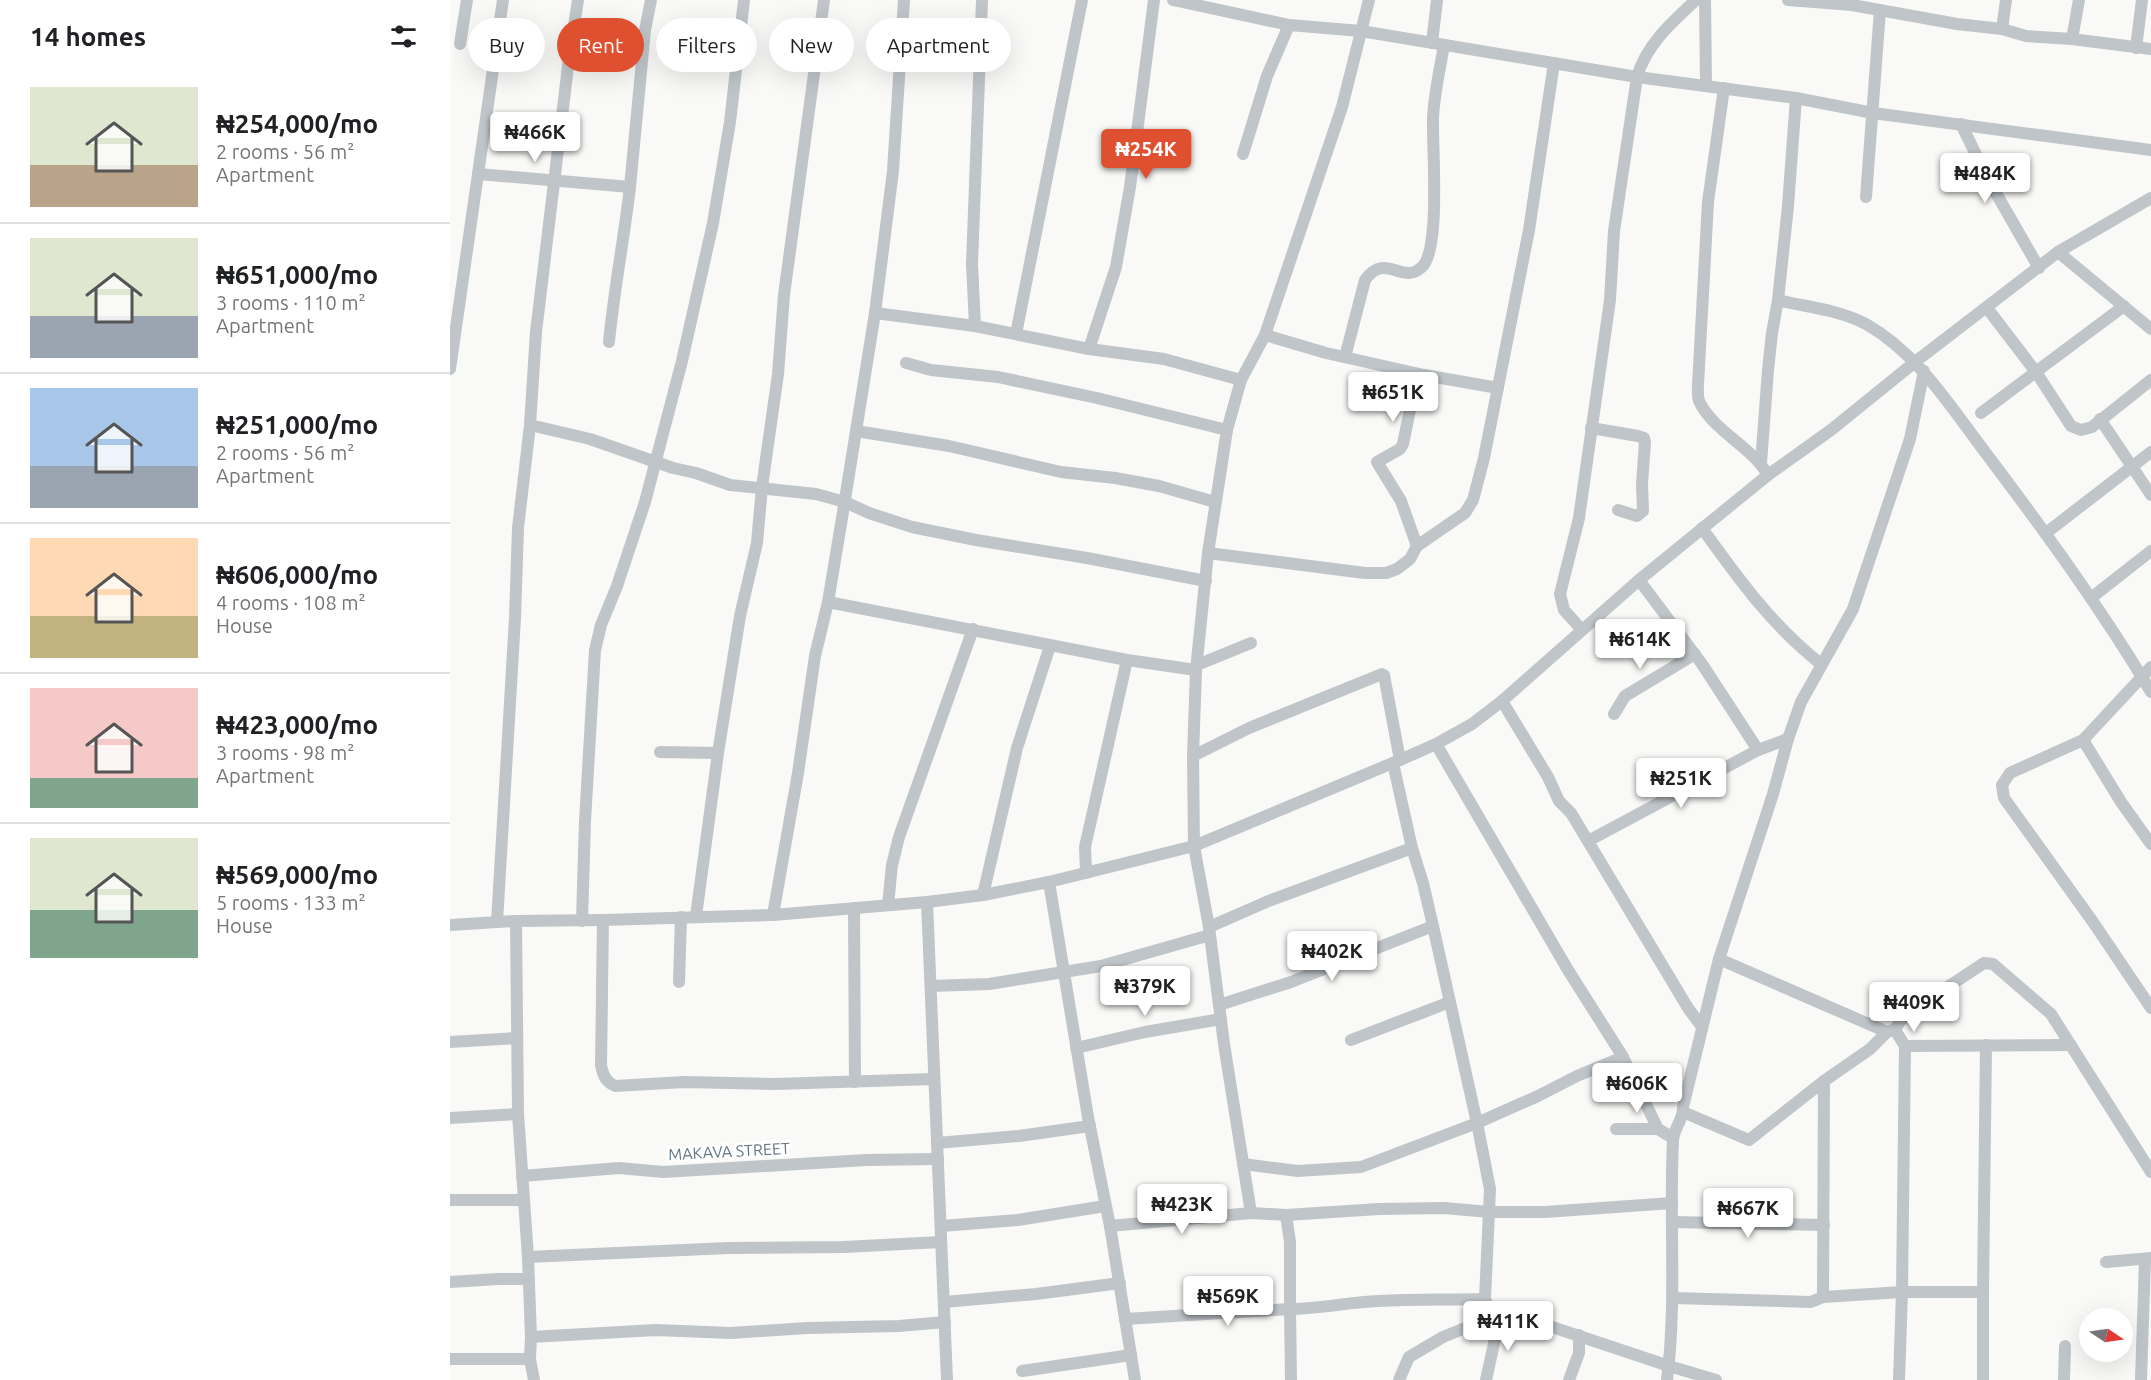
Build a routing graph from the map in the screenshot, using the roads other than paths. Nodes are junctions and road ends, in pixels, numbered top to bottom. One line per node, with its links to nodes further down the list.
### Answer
1 (467, 0): 26 (street)
2 (503, 0): 39 (street)
3 (578, 0): 40 (street)
4 (651, 0): 41 (street)
5 (744, 0): 72 (street)
6 (824, 0): 76 (street)
7 (904, 0): 49 (street)
8 (982, 0): 50 (street)
9 (1082, 0): 52 (street)
10 (1154, 0): 55 (street)
11 (1173, 0): 22 (street)
12 (1369, 0): 24 (street)
13 (1437, 0): 27 (street)
14 (1696, 0): 31 (street)
15 (1705, 0): 32 (street)
16 (1788, 0): 20 (street)
17 (2006, 0): 23 (street)
18 (2079, 0): 25 (street)
19 (2142, 0): 28 (street)
20 (1853, 2): 21 (street)
21 (1880, 10): 23 (street); 35 (street)
22 (1290, 25): 24 (street); 38 (street)
23 (2002, 29): 25 (street)
24 (1361, 31): 27 (street); 53 (street)
25 (2072, 39): 28 (street)
26 (460, 44)
27 (1438, 44): 30 (street); 56 (street)
28 (2136, 48): 29 (street)
29 (2151, 49)
30 (1554, 63): 31 (street); 64 (street)
31 (1637, 77): 32 (street); 68 (street)
32 (1706, 85): 33 (street)
33 (1724, 88): 34 (street); 73 (street)
34 (1796, 98): 35 (street); 46 (street)
35 (1873, 113): 36 (street); 42 (street)
36 (1961, 124): 37 (street); 45 (street)
37 (2151, 150)
38 (1243, 154)
39 (478, 174): 40 (street); 59 (street)
40 (554, 179): 41 (street); 67 (street)
41 (630, 187): 54 (street)
42 (1866, 197)
43 (2151, 198): 44 (street)
44 (2058, 252): 45 (street); 47 (street)
45 (2038, 267): 48 (street)
46 (1778, 300): 58 (street); 73 (street)
47 (2124, 306): 51 (street); 60 (street)
48 (1987, 308): 58 (street); 60 (street)
49 (875, 313): 50 (street); 70 (street)
50 (975, 326): 52 (street)
51 (2151, 329)
52 (1016, 334): 55 (street)
53 (1265, 335): 56 (street); 62 (street)
54 (609, 342)
55 (1089, 349): 62 (street)
56 (1345, 357): 61 (street)
57 (906, 363): 69 (street)
58 (1919, 366): 75 (street); 82 (street); 96 (street)
59 (450, 369)
60 (2036, 372): 65 (street); 66 (street)
61 (1424, 375): 64 (street); 83 (street)
62 (1241, 380): 69 (street)
63 (2151, 380): 66 (street)
64 (1498, 388): 83 (street)
65 (1982, 413)
66 (2100, 419): 74 (street)
67 (530, 425): 72 (street); 126 (street)
68 (1591, 428): 80 (street); 91 (street)
69 (1227, 430): 79 (street)
70 (856, 431): 78 (street); 79 (street)
71 (2151, 453): 74 (street)
72 (655, 461): 76 (street); 125 (street)
73 (1761, 463): 75 (street)
74 (2133, 467): 77 (street); 82 (street)
75 (1768, 475): 81 (street)
76 (762, 487): 78 (street); 107 (street)
77 (2151, 495)
78 (845, 502): 87 (street); 89 (street)
79 (1215, 502): 85 (street)
80 (1618, 510)
81 (1702, 528): 86 (street); 96 (street)
82 (2046, 533): 88 (street)
83 (1417, 546): 85 (street)
84 (2151, 551): 88 (street)
85 (1208, 553): 87 (street)
86 (1639, 580): 91 (street); 94 (street)
87 (1206, 581): 97 (street)
88 (2091, 598): 98 (street)
89 (828, 602): 90 (street); 120 (street)
90 (973, 629): 93 (street); 118 (street)
91 (1582, 630): 100 (street)
92 (1251, 643): 97 (street)
93 (1050, 646): 95 (street); 116 (street)
94 (1695, 654): 101 (street); 105 (street)
95 (1126, 660): 97 (street); 114 (street)
96 (1821, 664): 102 (street)
97 (1197, 667): 108 (street)
98 (2146, 672): 99 (street); 103 (street)
99 (2151, 692)
100 (1502, 701): 104 (street); 110 (street)
101 (1614, 714)
102 (1788, 739): 105 (street); 130 (street)
103 (2083, 740): 111 (street); 136 (street)
104 (1436, 744): 109 (street); 147 (street)
105 (1758, 750): 110 (street)
106 (660, 752): 107 (street)
107 (718, 753): 121 (street)
108 (1193, 756): 109 (street); 112 (street)
109 (1396, 761): 112 (street); 113 (street)
110 (1588, 841): 138 (street)
111 (2151, 844)
112 (1194, 846): 114 (street); 129 (street)
113 (1412, 848): 128 (street); 129 (street)
114 (1086, 873): 115 (street)
115 (1049, 882): 116 (street); 131 (street)
116 (983, 895): 117 (street)
117 (927, 902): 118 (street); 133 (street)
118 (888, 905): 119 (street)
119 (854, 908): 120 (street); 150 (street)
120 (773, 915): 121 (street)
121 (696, 916): 122 (street)
122 (681, 917): 123 (street); 132 (street)
123 (603, 920): 125 (street); 150 (street)
124 (516, 921): 125 (street); 126 (street); 140 (street)
125 (582, 921)
126 (498, 922): 127 (street)
127 (450, 925)
128 (1433, 926): 134 (street); 135 (street)
129 (1209, 931): 131 (street); 135 (street)
130 (1719, 960): 138 (street); 139 (street)
131 (1063, 971): 133 (street); 146 (street)
132 (679, 982)
133 (931, 986): 148 (street)
134 (1450, 1002): 141 (street); 154 (street)
135 (1219, 1005): 137 (street)
136 (2151, 1008)
137 (1221, 1020): 146 (street); 161 (street)
138 (1702, 1027): 151 (street)
139 (1891, 1031): 144 (street); 145 (street); 149 (street)
140 (517, 1038): 142 (street); 152 (street)
141 (1351, 1040)
142 (450, 1042)
143 (1986, 1045): 144 (street); 145 (street); 183 (street)
144 (2071, 1045): 162 (street)
145 (1905, 1046): 182 (street)
146 (1076, 1047): 155 (street)
147 (1623, 1057): 154 (street); 157 (street)
148 (934, 1079): 150 (street); 159 (street)
149 (1824, 1081): 151 (street); 174 (street)
150 (855, 1082)
151 (1683, 1112): 158 (street)
152 (518, 1114): 153 (street); 163 (street)
153 (450, 1118)
154 (1478, 1123): 161 (street); 168 (street)
155 (1090, 1126): 159 (street); 167 (street)
156 (1616, 1129): 157 (street)
157 (1658, 1129): 158 (street)
158 (1673, 1138): 166 (street)
159 (937, 1143): 160 (street)
160 (938, 1159): 163 (street, MAKAVA STREET); 172 (street)
161 (1243, 1164): 169 (street)
162 (2151, 1172)
163 (522, 1176): 165 (street)
164 (450, 1200): 165 (street)
165 (524, 1200): 176 (street)
166 (1672, 1203): 168 (street); 171 (street)
167 (1105, 1206): 172 (street); 173 (street)
168 (1490, 1212): 170 (street); 186 (street)
169 (1251, 1213): 170 (street); 173 (street)
170 (1286, 1215): 188 (street)
171 (1672, 1222): 174 (street); 185 (street)
172 (941, 1226): 175 (street)
173 (1110, 1226): 181 (street)
174 (1824, 1226): 184 (street)
175 (941, 1242): 176 (street); 187 (street)
176 (528, 1257): 179 (street)
177 (2148, 1259): 178 (street); 212 (street)
178 (2106, 1262)
179 (529, 1279): 180 (street); 193 (street)
180 (450, 1282)
181 (1120, 1283): 187 (street); 190 (street)
182 (1902, 1292): 183 (street); 184 (street); 209 (street)
183 (1983, 1292): 210 (street)
184 (1823, 1297): 185 (street)
185 (1673, 1298): 198 (street)
186 (1485, 1299): 188 (street); 189 (street)
187 (944, 1302): 191 (street)
188 (1290, 1309): 190 (street); 203 (street)
189 (1496, 1316): 192 (street); 204 (street); 205 (street)
190 (1125, 1319): 195 (street)
191 (945, 1322): 193 (street); 201 (street)
192 (1579, 1335): 198 (street); 206 (street)
193 (531, 1337): 197 (street)
194 (2065, 1346): 211 (street)
195 (1131, 1355): 199 (street); 202 (street)
196 (450, 1359): 197 (street)
197 (530, 1359): 200 (street)
198 (1669, 1366): 207 (street); 208 (street)
199 (1022, 1371)
200 (534, 1380)
201 (947, 1380)
202 (1135, 1380)
203 (1291, 1380)
204 (1399, 1380)
205 (1486, 1380)
206 (1569, 1380)
207 (1667, 1380)
208 (1716, 1380)
209 (1899, 1380)
210 (1983, 1380)
211 (2064, 1380)
212 (2141, 1380)

